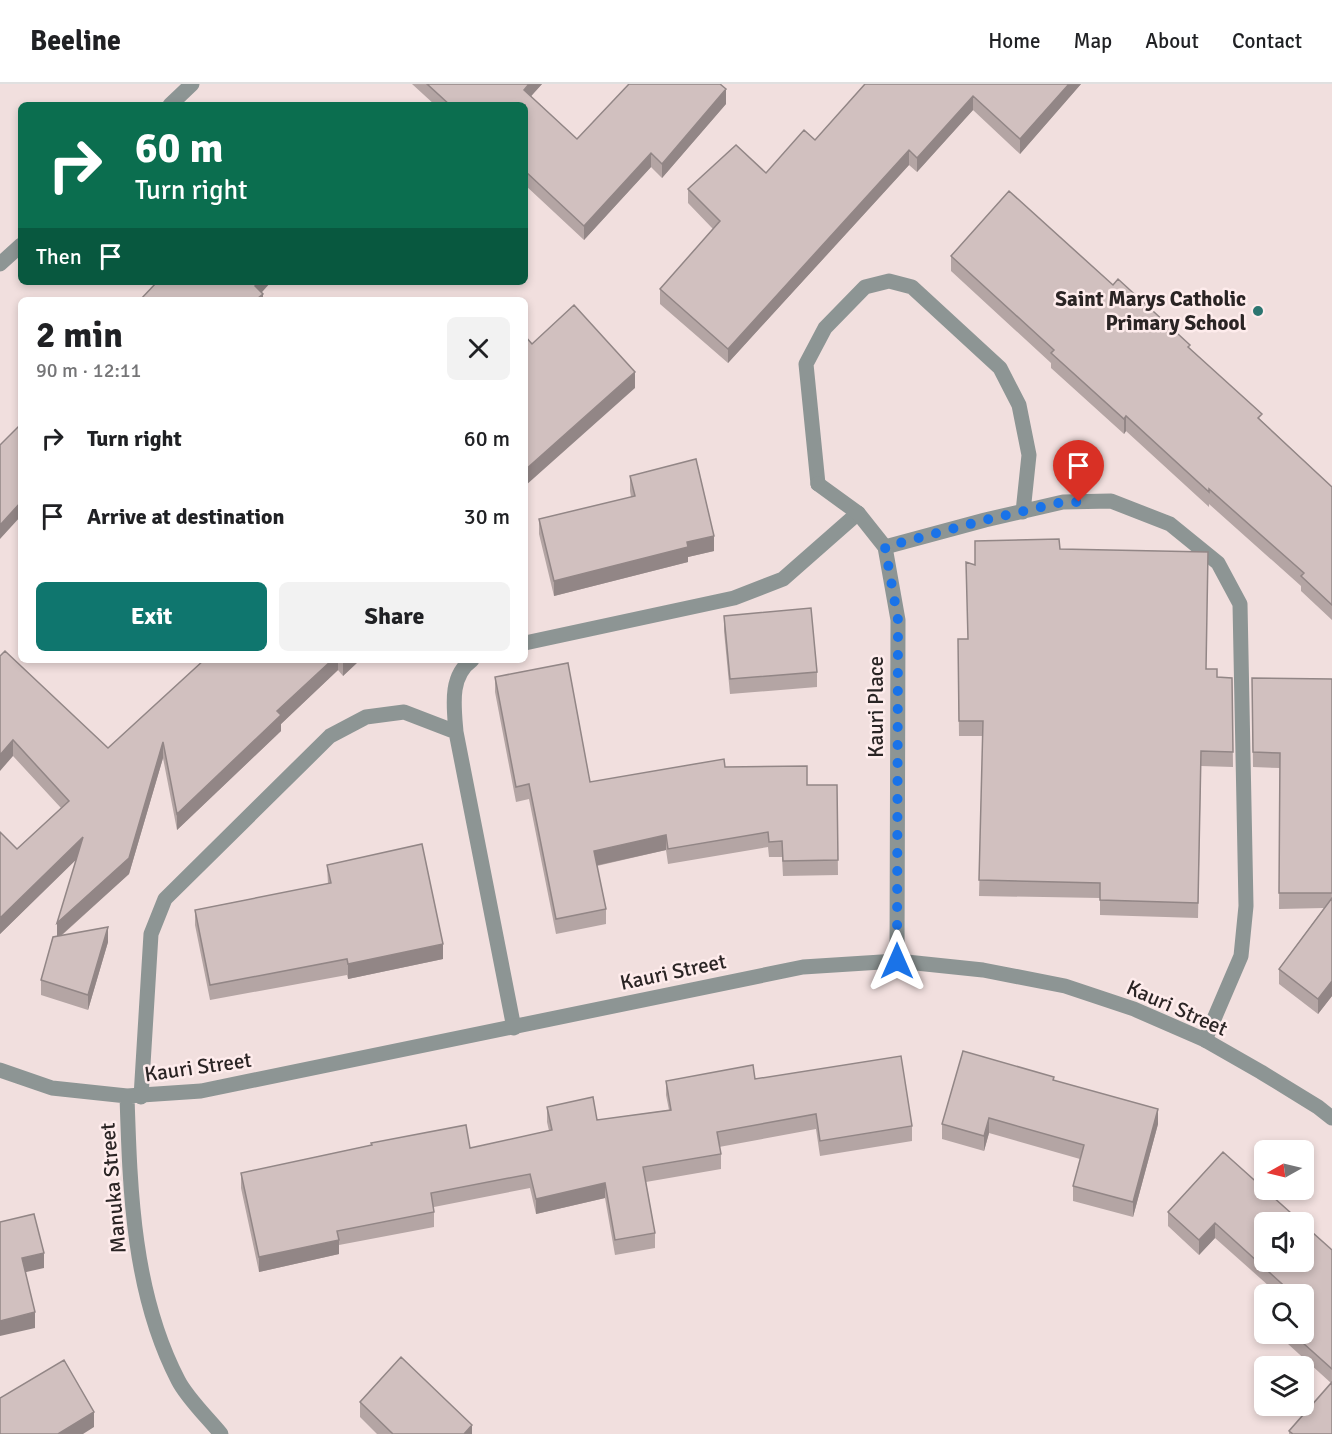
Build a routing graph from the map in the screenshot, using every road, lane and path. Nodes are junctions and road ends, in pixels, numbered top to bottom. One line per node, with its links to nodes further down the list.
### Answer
1 (192, 84): 2 (street)
2 (173, 102)
3 (18, 247): 4 (street)
4 (0, 264)
5 (1023, 512): 6 (street, Kauri Place); 7 (street); 13 (street)
6 (858, 513): 7 (street, Kauri Place); 8 (street)
7 (885, 547): 11 (street, Kauri Place)
8 (528, 642)
9 (468, 663): 10 (street)
10 (456, 732): 12 (street); 15 (street, Manuka Street)
11 (897, 961): 12 (street, Kauri Street); 13 (street, Kauri Street)
12 (514, 1028): 15 (street, Kauri Street)
13 (1205, 1040): 16 (street, Kauri Street)
14 (0, 1070): 15 (street, Kauri Street)
15 (134, 1097): 17 (street, Manuka Street)
16 (1332, 1118)
17 (221, 1434)

